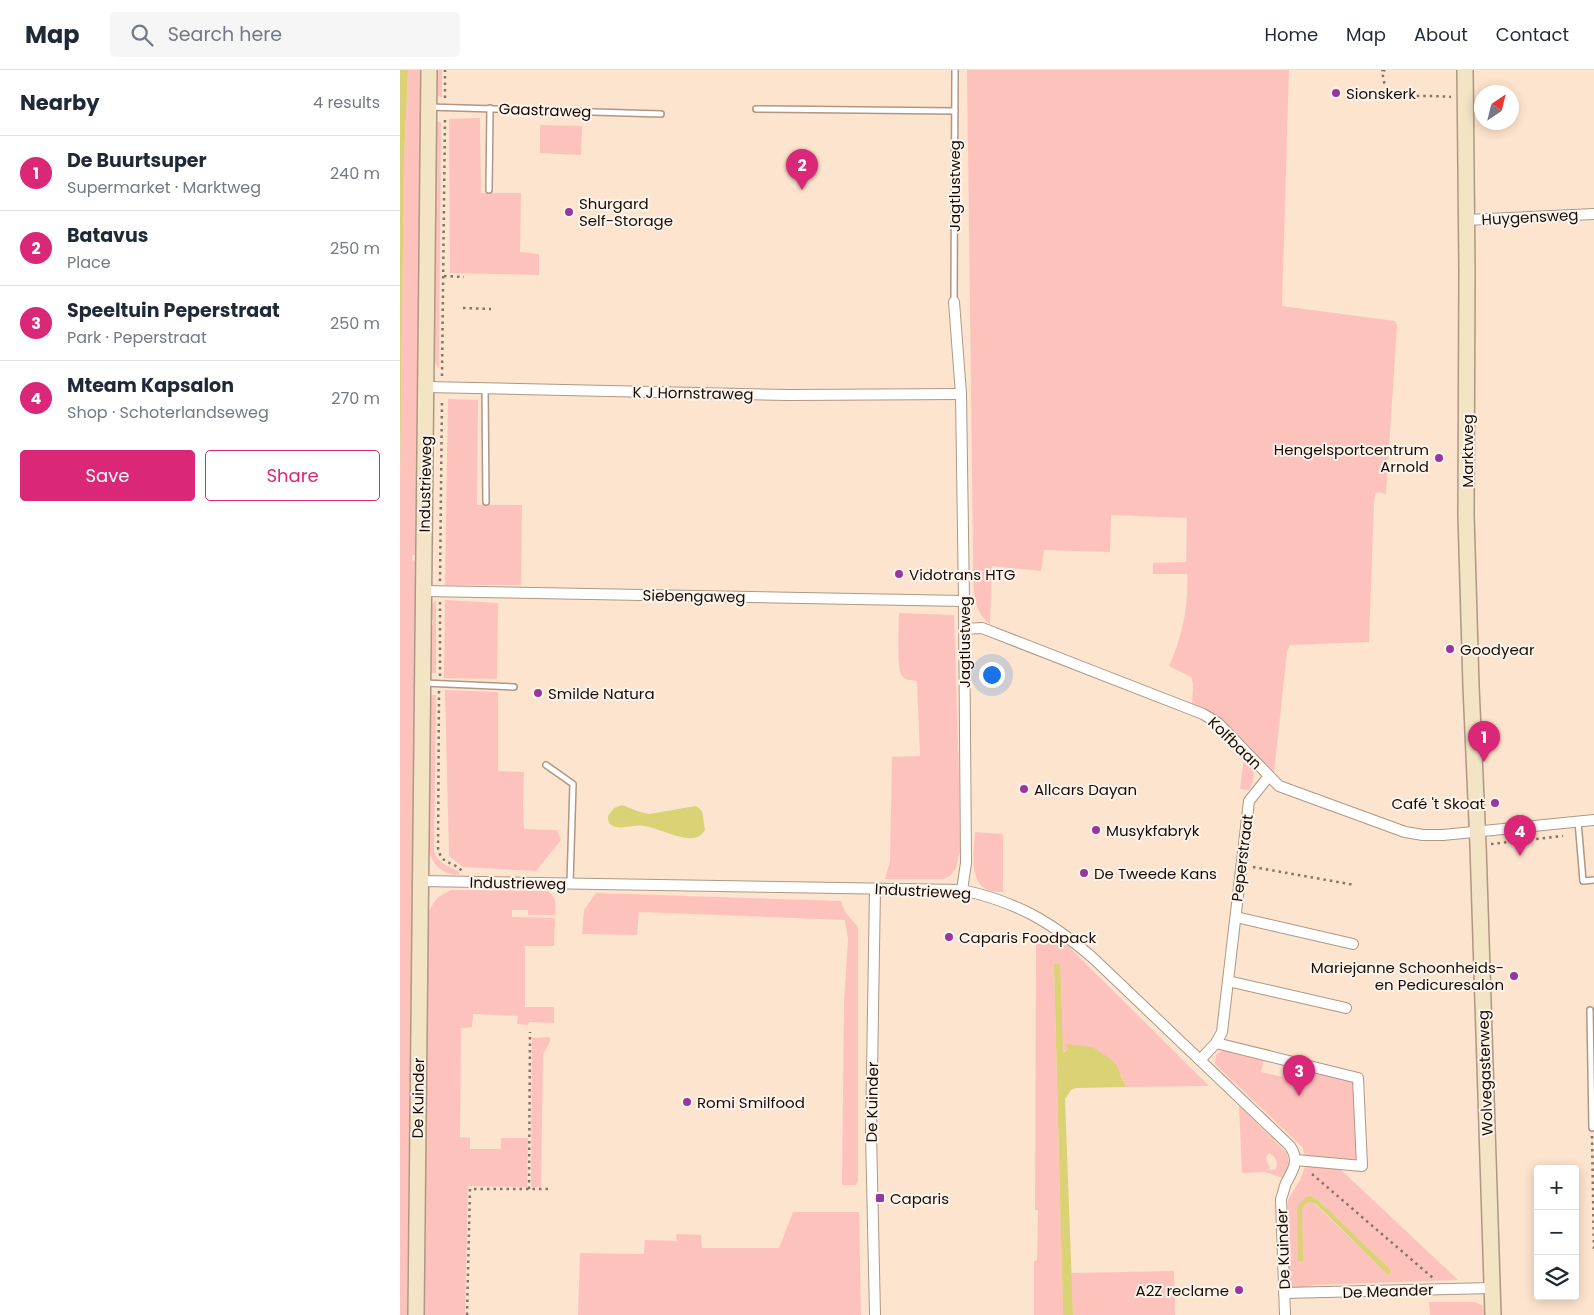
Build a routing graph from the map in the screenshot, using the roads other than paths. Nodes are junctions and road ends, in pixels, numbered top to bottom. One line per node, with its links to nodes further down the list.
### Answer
1 (429, 70): 4 (main road, Industrieweg)
2 (955, 70): 7 (lane, Jagtlustweg)
3 (1465, 70): 11 (main road, Marktweg)
4 (429, 107): 5 (lane, Gaastraweg); 13 (main road, Industrieweg)
5 (490, 108): 8 (lane, Gaastraweg); 9 (lane)
6 (756, 109): 7 (lane)
7 (955, 111): 12 (lane, Jagtlustweg)
8 (661, 114)
9 (489, 190)
10 (1594, 214): 11 (street, Huygensweg)
11 (1466, 220): 26 (main road, Marktweg)
12 (954, 302): 15 (street, Jagtlustweg)
13 (426, 387): 14 (street, K J Hornstraweg); 17 (main road, Industrieweg)
14 (486, 389): 15 (street, K J Hornstraweg); 16 (lane)
15 (961, 394): 18 (street, Jagtlustweg)
16 (486, 502)
17 (424, 591): 18 (street, Siebengaweg); 20 (main road, Industrieweg)
18 (964, 601): 19 (street, Jagtlustweg)
19 (964, 629): 23 (street, Kolfbaan); 31 (street, Jagtlustweg)
20 (423, 683): 21 (lane); 28 (main road, Industrieweg)
21 (514, 687)
22 (546, 765): 29 (lane)
23 (1268, 776): 26 (street, Kolfbaan); 32 (street, Peperstraat)
24 (1594, 820): 25 (street, Kolfbaan)
25 (1578, 821): 26 (street, Kolfbaan); 27 (lane)
26 (1478, 831): 42 (main road, Wolvegasterweg)
27 (1594, 880)
28 (420, 881): 29 (street, Industrieweg); 44 (main road, De Kuinder)
29 (570, 884): 30 (street, Industrieweg)
30 (875, 889): 31 (street, Industrieweg); 45 (street, De Kuinder)
31 (962, 890): 39 (street, Industrieweg)
32 (1236, 917): 33 (street, Peperstraat); 34 (street, Peperstraat)
33 (1353, 944)
34 (1228, 981): 35 (street); 37 (street, Peperstraat)
35 (1346, 1008)
36 (1590, 1010): 38 (lane)
37 (1216, 1043): 39 (street, Peperstraat); 41 (street)
38 (1592, 1048): 40 (lane)
39 (1200, 1060): 41 (street, Industrieweg)
40 (1592, 1128)
41 (1296, 1160): 43 (street, De Kuinder)
42 (1492, 1288): 43 (street, De Meander); 47 (main road, Wolvegasterweg)
43 (1284, 1293): 46 (street, De Kuinder)
44 (416, 1315)
45 (875, 1315)
46 (1285, 1315)
47 (1493, 1315)

